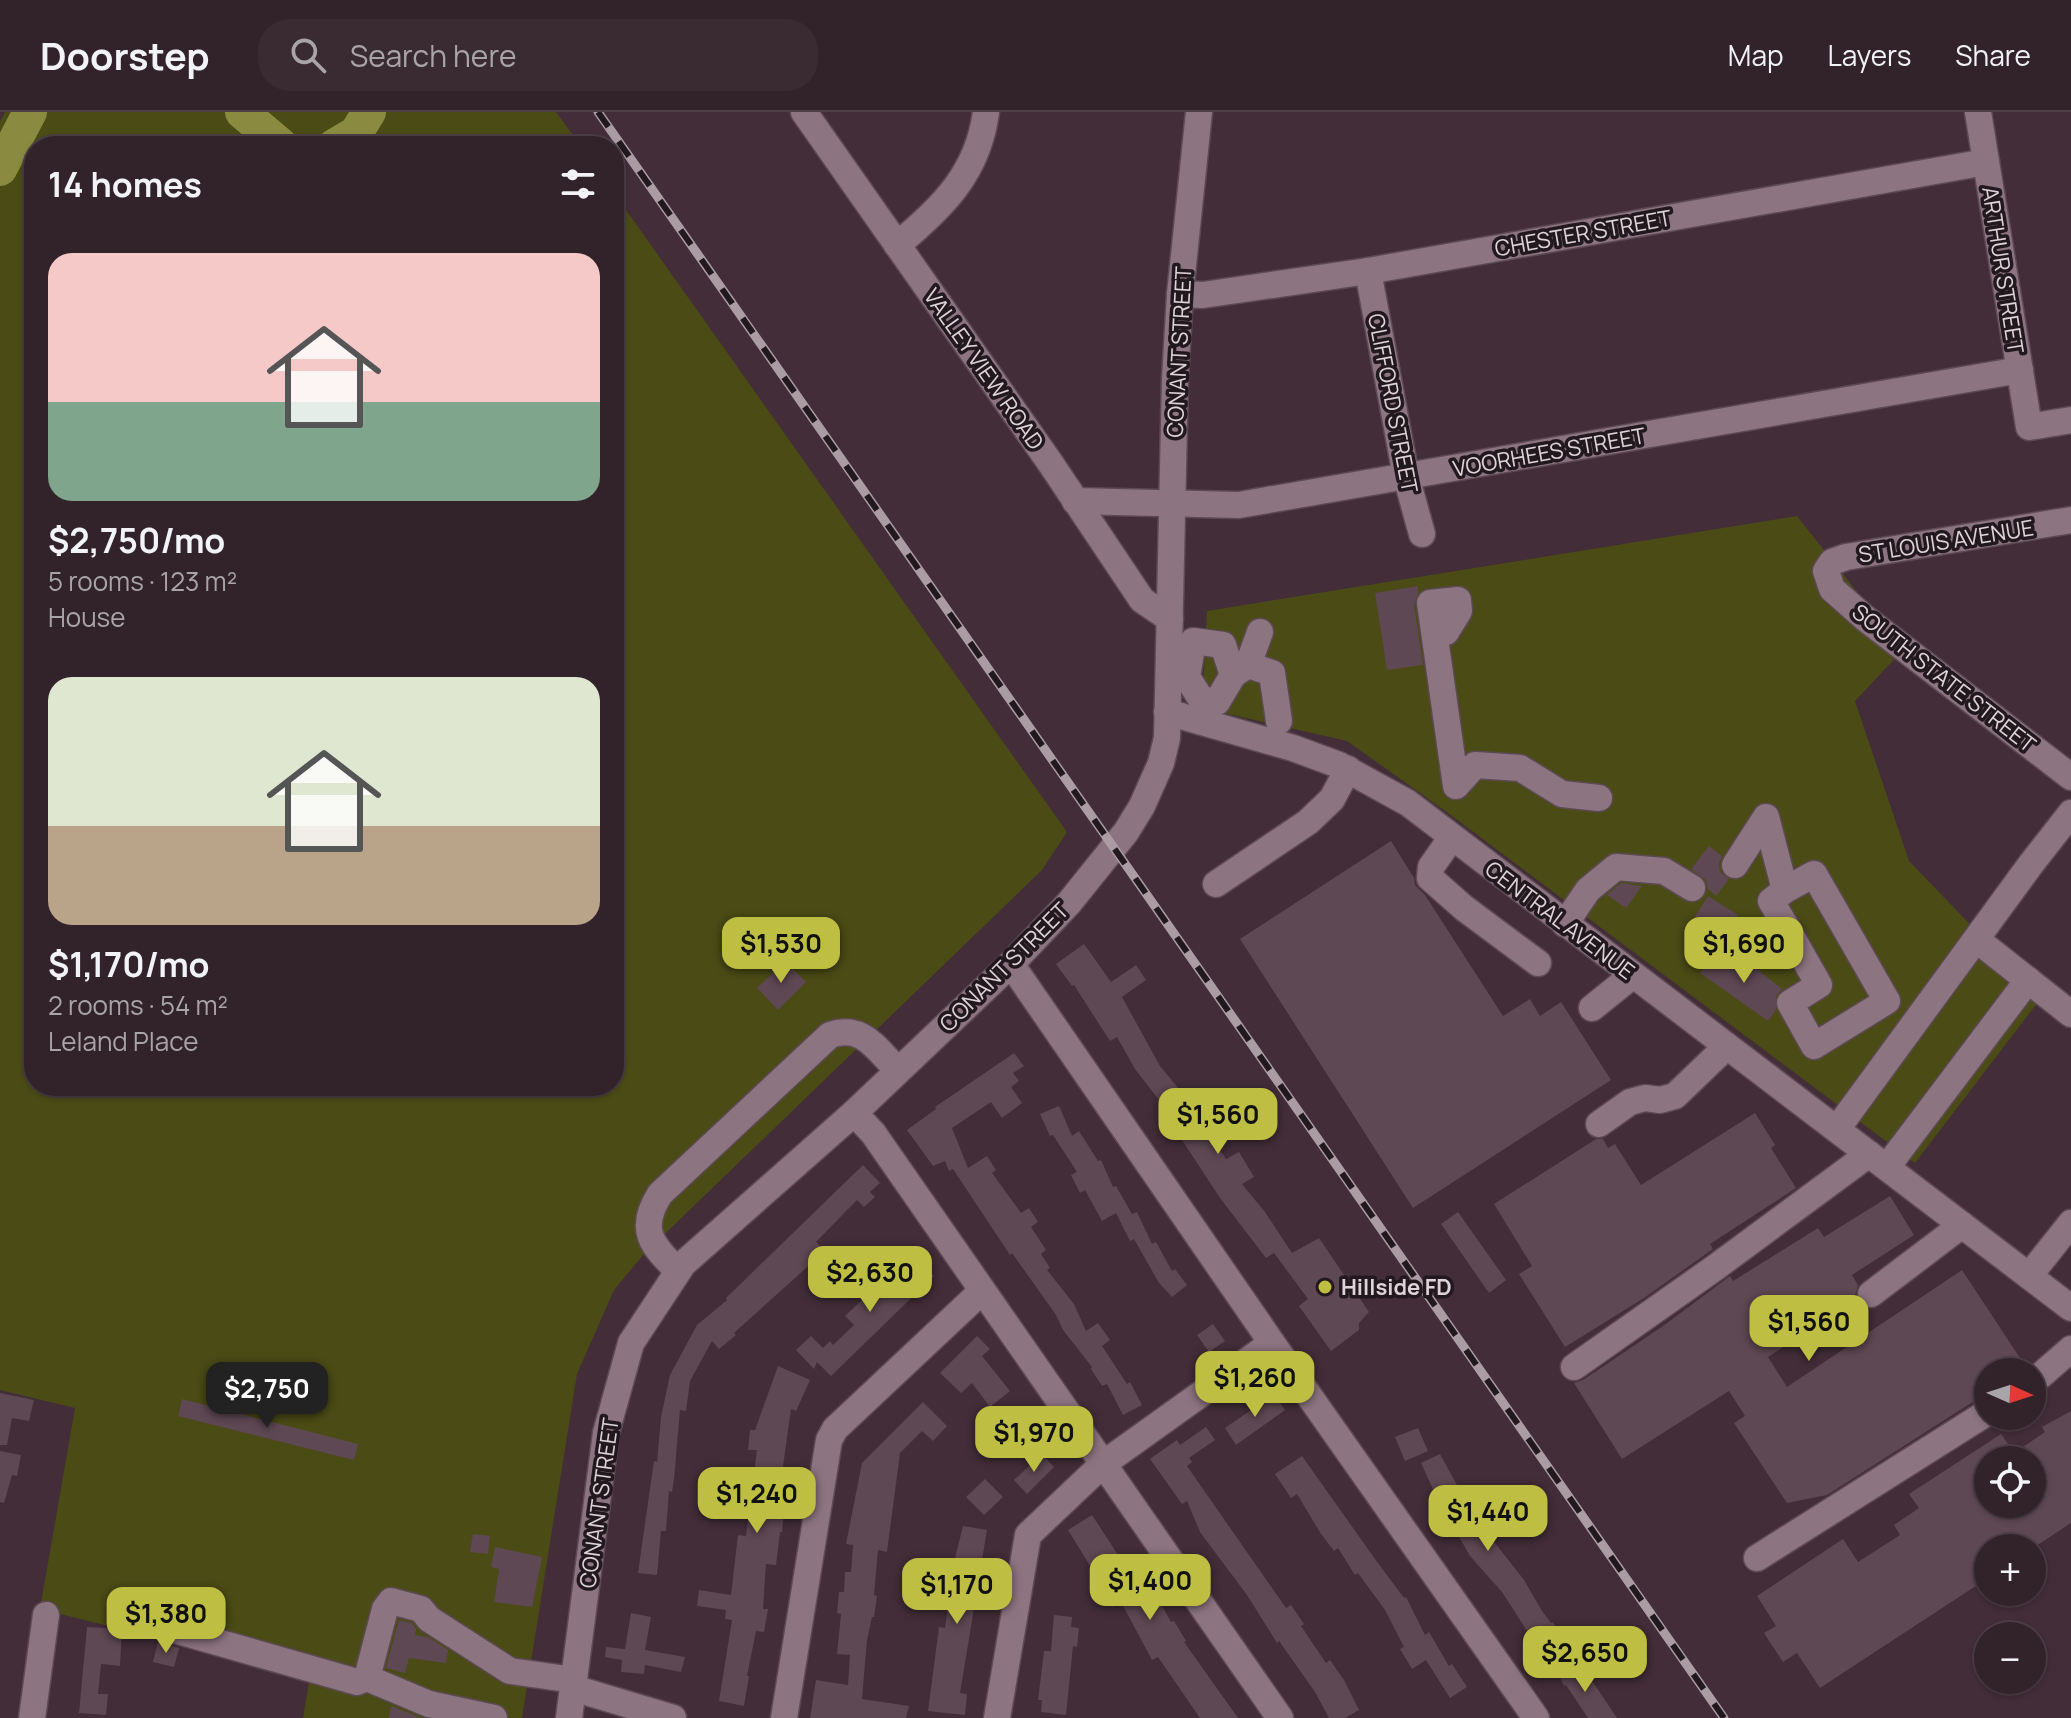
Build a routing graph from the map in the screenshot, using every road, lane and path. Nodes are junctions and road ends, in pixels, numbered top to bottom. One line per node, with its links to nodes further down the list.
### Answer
1 (804, 112): 6 (street, VALLEY VIEW ROAD)
2 (986, 112): 6 (street)
3 (1199, 112): 8 (street, CONANT STREET)
4 (1978, 112): 5 (street, ARTHUR STREET)
5 (1986, 162): 7 (street, CHESTER STREET); 9 (street, ARTHUR STREET)
6 (897, 245): 12 (street, VALLEY VIEW ROAD)
7 (1368, 271): 8 (street, CHESTER STREET); 11 (street, CLIFFORD STREET)
8 (1180, 294): 13 (street, CONANT STREET)
9 (2020, 370): 10 (street, ARTHUR STREET); 11 (street, VOORHEES STREET)
10 (2071, 420)
11 (1406, 476): 13 (street, VOORHEES STREET); 15 (street, CLIFFORD STREET)
12 (1075, 501): 13 (street, VOORHEES STREET); 17 (street, VALLEY VIEW ROAD)
13 (1173, 504): 17 (street, CONANT STREET)
14 (2069, 526): 16 (street, ST LOUIS AVENUE)
15 (1422, 534)
16 (1826, 571): 23 (street, SOUTH STATE STREET)
17 (1170, 619): 20 (street, CONANT STREET)
18 (1260, 632): 21 (street)
19 (1446, 632): 24 (street)
20 (1167, 712): 22 (street, CENTRAL AVENUE); 36 (street, CONANT STREET)
21 (1279, 721)
22 (1348, 769): 26 (street, CENTRAL AVENUE); 28 (street)
23 (2071, 777)
24 (1599, 798)
25 (2071, 813): 33 (street)
26 (1452, 837): 31 (street, CENTRAL AVENUE); 35 (street)
27 (1735, 865): 30 (street)
28 (1216, 884)
29 (1692, 888): 31 (street)
30 (1785, 890): 32 (street); 32 (street)
31 (1565, 924): 37 (street, CENTRAL AVENUE)
32 (1785, 925): 34 (street)
33 (1977, 940): 38 (street); 45 (street)
34 (1737, 954)
35 (1538, 963)
36 (1011, 964): 42 (street, CONANT STREET); 54 (street)
37 (1633, 975): 39 (street); 41 (street, CENTRAL AVENUE)
38 (2028, 980): 40 (street); 46 (street)
39 (1592, 1008)
40 (2071, 1014)
41 (1727, 1046): 44 (street); 45 (street, CENTRAL AVENUE)
42 (897, 1069): 43 (street, CONANT STREET); 49 (street)
43 (854, 1113): 49 (street, CONANT STREET); 51 (street)
44 (1599, 1124)
45 (1837, 1129): 46 (street, CENTRAL AVENUE)
46 (1878, 1161): 48 (street, CENTRAL AVENUE); 56 (street)
47 (2071, 1223): 50 (street)
48 (1962, 1225): 50 (street, CENTRAL AVENUE); 52 (street)
49 (678, 1271): 64 (street, CONANT STREET)
50 (2029, 1276): 53 (street, CENTRAL AVENUE)
51 (982, 1291): 59 (street); 69 (street)
52 (1871, 1294)
53 (2071, 1308)
54 (1272, 1343): 59 (street); 72 (street)
55 (2071, 1349): 57 (street)
56 (1574, 1367)
57 (2046, 1371)
58 (1974, 1421): 60 (street)
59 (1103, 1464): 70 (street); 71 (street)
60 (1757, 1558)
61 (46, 1615): 65 (street)
62 (154, 1624): 63 (street)
63 (367, 1678): 64 (street); 66 (street)
64 (574, 1684): 67 (street, CONANT STREET); 68 (street)
65 (32, 1718)
66 (494, 1718)
67 (569, 1718)
68 (673, 1718)
69 (784, 1718)
70 (997, 1718)
71 (1280, 1718)
72 (1536, 1718)

